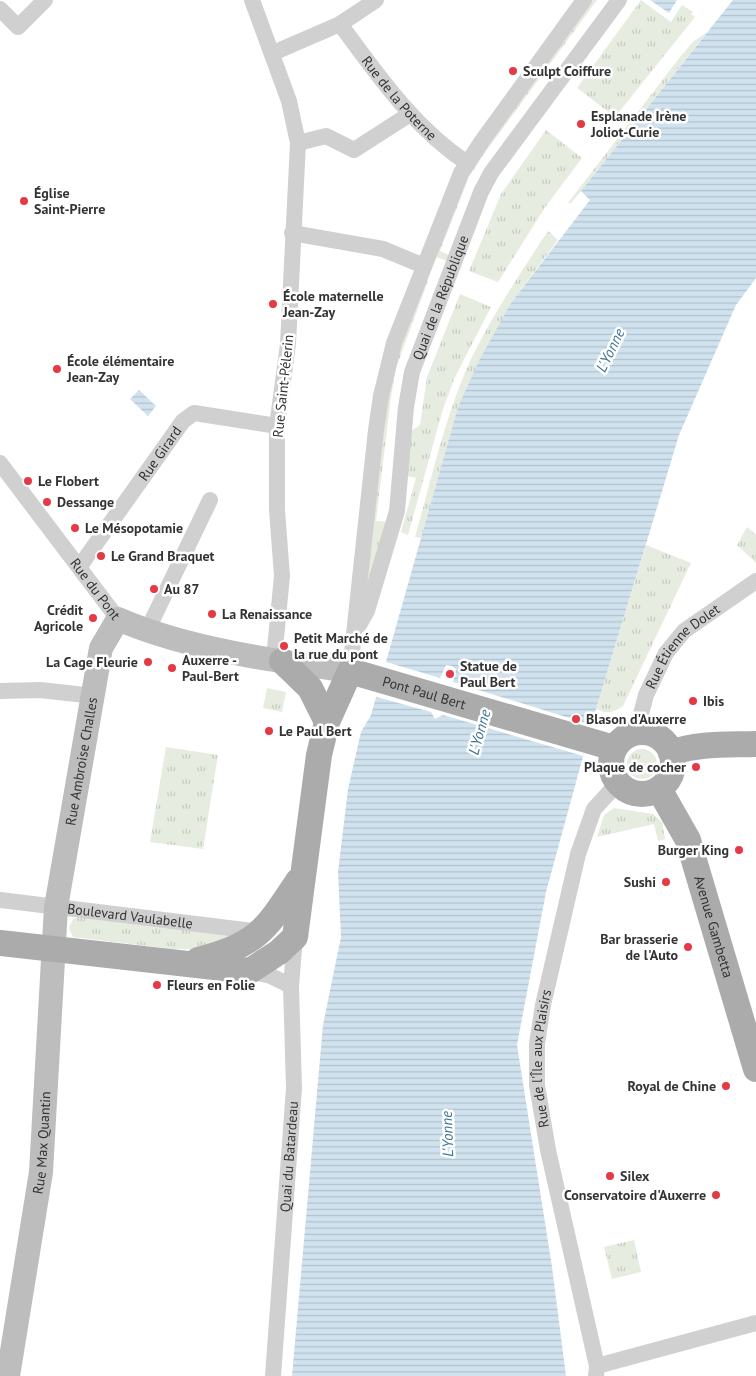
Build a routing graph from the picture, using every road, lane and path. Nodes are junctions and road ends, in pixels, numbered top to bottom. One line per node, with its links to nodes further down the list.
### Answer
1 (45, 0): 6 (street)
2 (252, 0): 8 (street, Rue Saint-Pélerin)
3 (376, 0): 7 (street)
4 (584, 0): 11 (street, Quai de la République)
5 (619, 0): 21 (street, Quai de la République)
6 (0, 9)
7 (340, 24): 8 (street); 9 (street, Rue de la Poterne)
8 (273, 53): 10 (street, Rue Saint-Pélerin)
9 (410, 114): 10 (street); 11 (street, Rue de la Poterne)
10 (298, 143): 12 (street, Rue Saint-Pélerin)
11 (467, 163): 13 (street, Quai de la République)
12 (292, 232): 13 (street); 14 (street, Rue Saint-Pélerin)
13 (424, 266): 21 (street, Quai de la République)
14 (277, 426): 17 (street, Rue Girard); 22 (street, Rue Saint-Pélerin)
15 (0, 463): 17 (street, Rue du Pont)
16 (210, 500): 20 (street)
17 (80, 566): 19 (street, Rue du Pont)
18 (756, 581): 27 (street, Rue Étienne Dolet)
19 (118, 619): 20 (street, Rue du Pont); 25 (street, Rue Ambroise Challes)
20 (147, 632): 22 (street, Rue du Pont)
21 (355, 634): 23 (street, Quai de la République)
22 (278, 660): 23 (street, Rue du Pont); 26 (main road)
23 (362, 674): 26 (main road); 29 (main road, Pont Paul Bert)
24 (0, 691): 25 (street)
25 (94, 696): 35 (street, Rue Ambroise Challes)
26 (327, 722): 33 (main road)
27 (641, 732): 29 (main road); 30 (main road)
28 (756, 744): 30 (main road)
29 (614, 748): 31 (main road)
30 (670, 753): 32 (main road)
31 (618, 783): 32 (main road); 45 (street, Rue de l'Île aux Plaisirs)
32 (659, 788): 43 (main road, Avenue Gambetta)
33 (301, 876): 36 (main road); 37 (main road)
34 (0, 900): 35 (street, Boulevard Vaulabelle)
35 (56, 908): 36 (street, Boulevard Vaulabelle); 39 (street, Rue Max Quantin)
36 (262, 932): 40 (main road)
37 (295, 937): 41 (main road); 42 (street, Quai du Batardeau)
38 (0, 943): 39 (main road)
39 (53, 949): 40 (main road); 46 (street, Rue Max Quantin)
40 (190, 963): 41 (main road)
41 (250, 971): 42 (street)
42 (291, 986): 47 (street, Quai du Batardeau)
43 (756, 1069)
44 (756, 1323): 45 (street)
45 (596, 1371)
46 (8, 1376)
47 (273, 1376)

